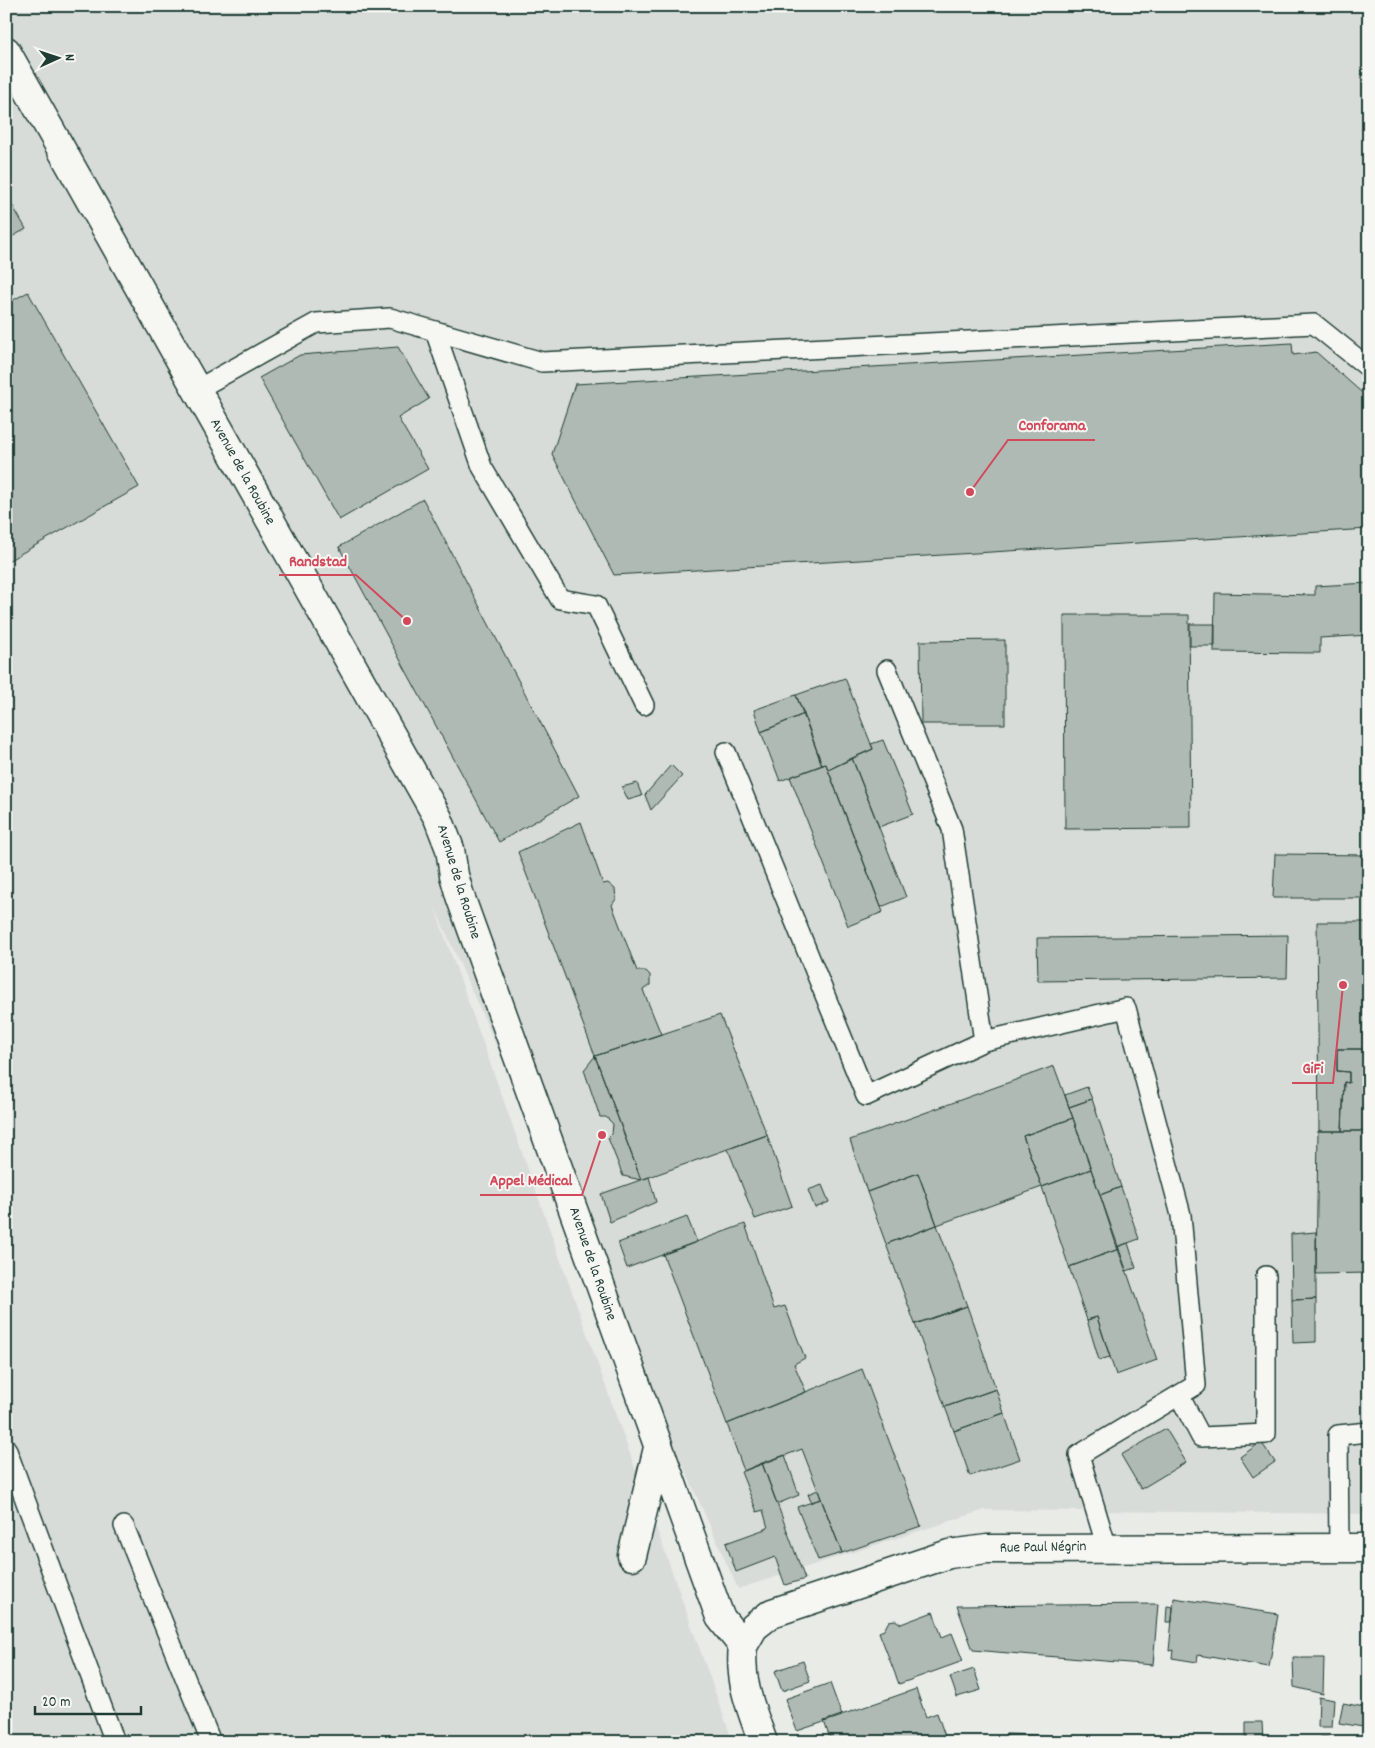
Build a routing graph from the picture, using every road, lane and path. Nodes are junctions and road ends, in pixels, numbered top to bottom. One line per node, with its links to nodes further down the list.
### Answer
1 (6, 51): 4 (street, Avenue de la Roubine)
2 (435, 331): 3 (lane); 4 (lane); 6 (lane)
3 (1369, 368)
4 (196, 390): 13 (street, Avenue de la Roubine)
5 (887, 670): 8 (lane)
6 (644, 705)
7 (726, 752): 8 (lane)
8 (984, 1041): 10 (lane)
9 (1266, 1276): 10 (lane)
10 (1179, 1395): 15 (lane)
11 (1369, 1432): 16 (lane)
12 (6, 1448): 20 (lane)
13 (658, 1448): 18 (street); 19 (street, Avenue de la Roubine)
14 (124, 1526): 21 (lane)
15 (1107, 1548): 16 (street, Rue Paul Négrin); 19 (street, Rue Paul Négrin)
16 (1339, 1548): 17 (street, Rue Paul Négrin)
17 (1369, 1548)
18 (632, 1556)
19 (743, 1646): 22 (street)
20 (115, 1742)
21 (211, 1742)
22 (763, 1742)

